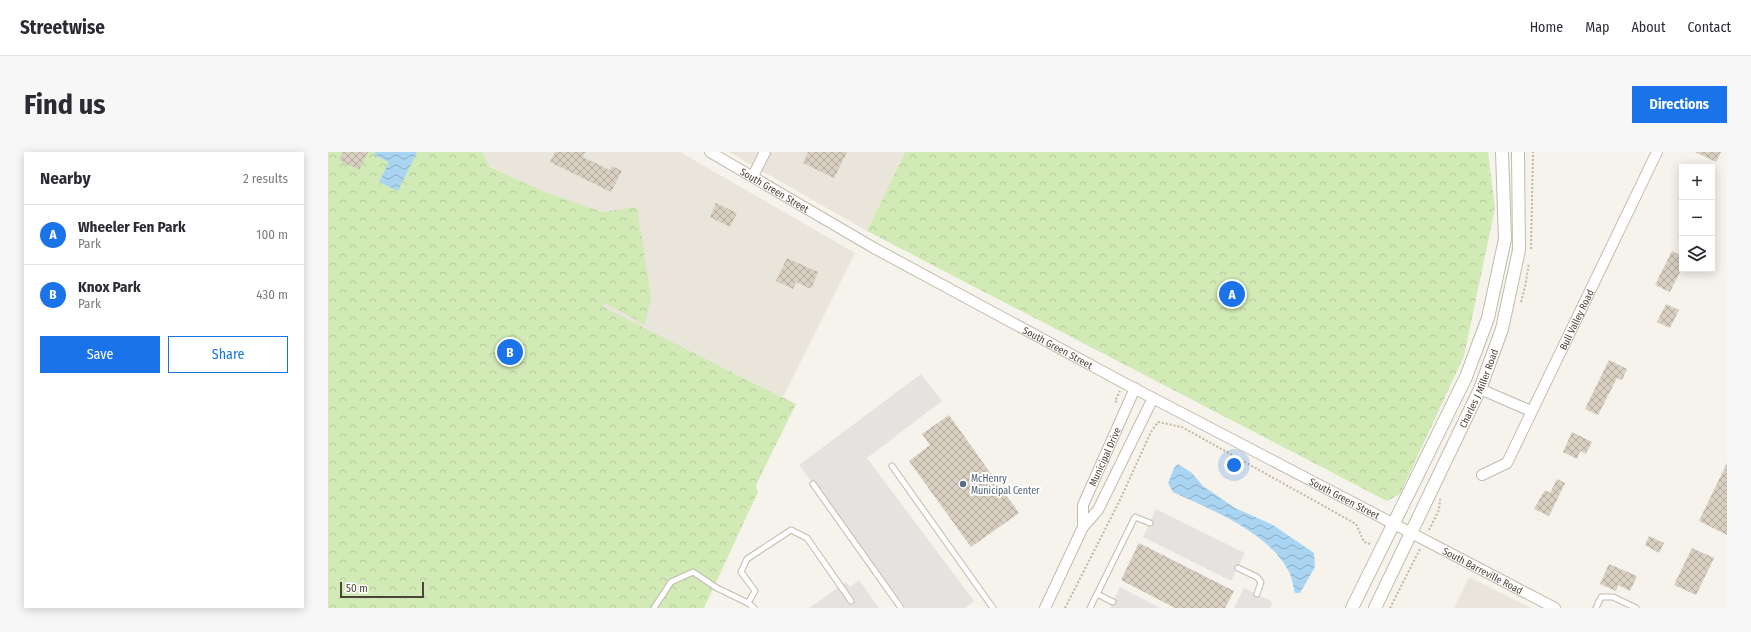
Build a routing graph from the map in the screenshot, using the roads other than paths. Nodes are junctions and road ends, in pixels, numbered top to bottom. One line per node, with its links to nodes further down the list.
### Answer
1 (710, 152): 6 (street, South Green Street)
2 (765, 152): 6 (street)
3 (1502, 152): 15 (street, Charles J Miller Road)
4 (1518, 152): 8 (street, Charles J Miller Road)
5 (1657, 152): 10 (street, Bull Valley Road)
6 (753, 176): 7 (street, South Green Street)
7 (1135, 388): 9 (street, South Green Street); 16 (street, Municipal Drive)
8 (1480, 389): 10 (street); 17 (street, Charles J Miller Road)
9 (1153, 398): 15 (street, South Green Street); 16 (street, Municipal Drive)
10 (1532, 411): 12 (street, Bull Valley Road)
11 (892, 466): 27 (lane)
12 (1482, 475)
13 (813, 484): 26 (lane)
14 (1150, 523): 19 (lane)
15 (1394, 523): 17 (street, South Green Street); 30 (street)
16 (1083, 527): 28 (street, Municipal Drive)
17 (1411, 532): 31 (street, Charles J Miller Road); 32 (street, South Barreville Road)
18 (1238, 568): 20 (lane)
19 (1097, 594): 22 (lane); 29 (lane)
20 (1257, 594)
21 (851, 601): 23 (lane)
22 (1112, 602)
23 (748, 603): 24 (lane); 25 (lane)
24 (654, 608)
25 (754, 608)
26 (901, 608)
27 (993, 608)
28 (1045, 608)
29 (1090, 608)
30 (1352, 608)
31 (1375, 608)
32 (1555, 608)
33 (1596, 608): 34 (lane)
34 (1636, 608)

